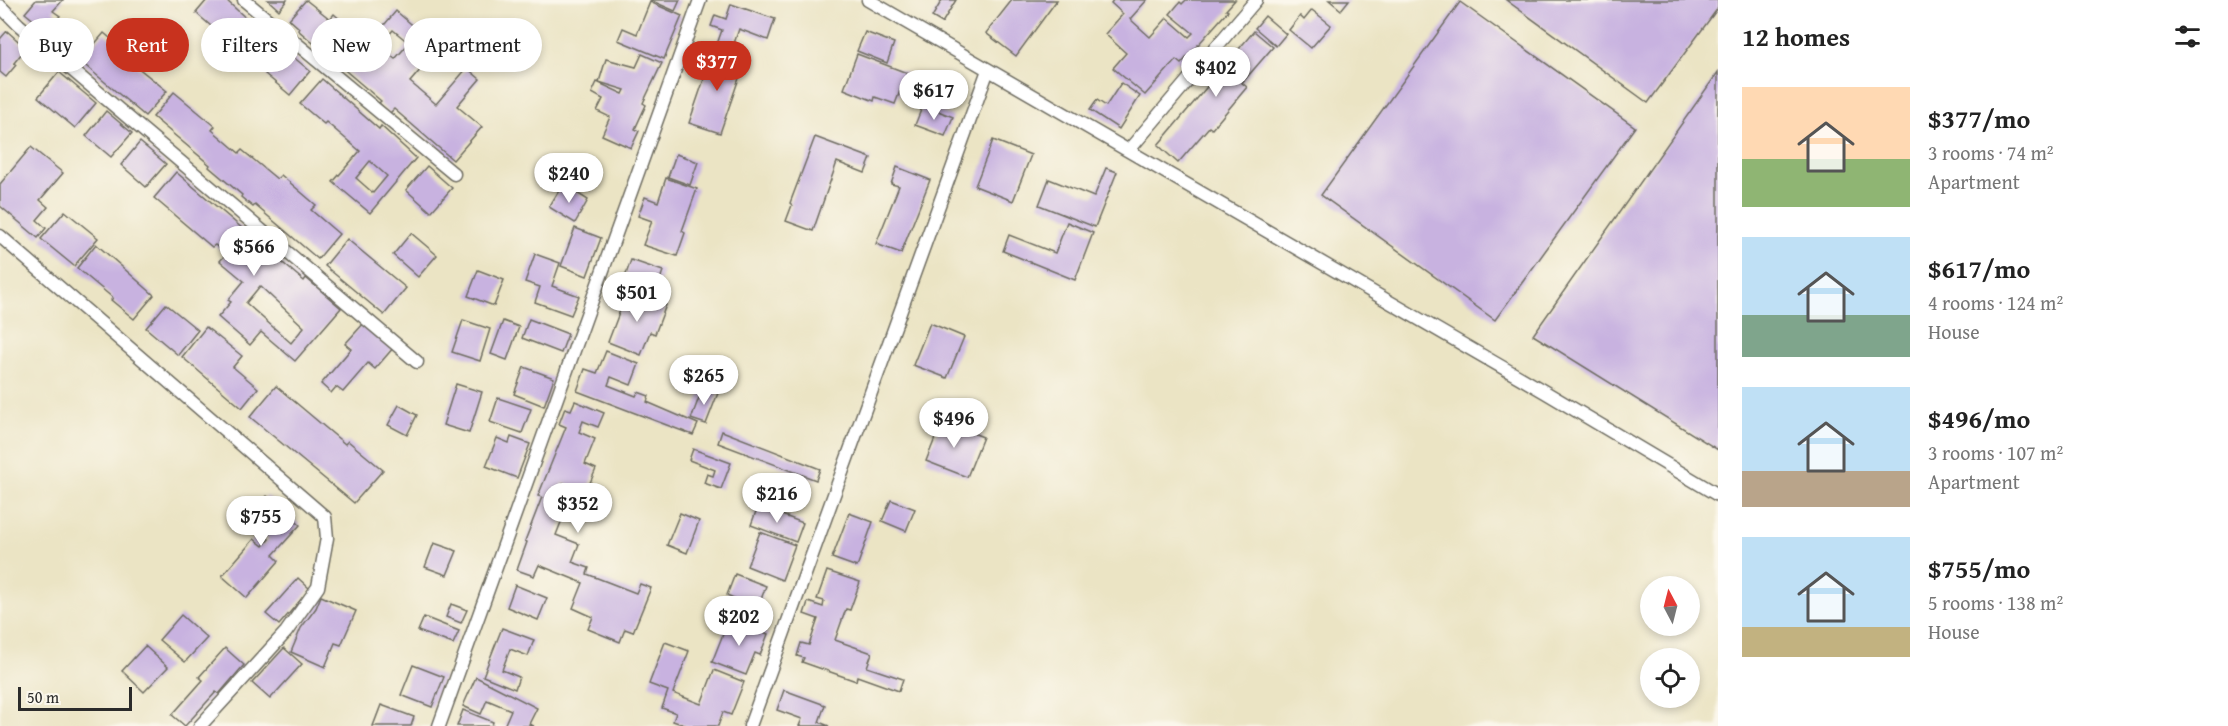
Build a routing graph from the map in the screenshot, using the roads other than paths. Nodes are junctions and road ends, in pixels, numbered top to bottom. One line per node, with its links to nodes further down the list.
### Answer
1 (244, 0): 8 (street)
2 (700, 0): 13 (street)
3 (868, 0): 6 (street)
4 (1256, 0): 7 (street)
5 (2, 5): 10 (street)
6 (988, 70): 7 (street); 14 (street)
7 (1129, 150): 11 (street)
8 (454, 174)
9 (0, 236): 12 (street)
10 (417, 362)
11 (1718, 495)
12 (200, 726)
13 (440, 726)
14 (750, 726)

